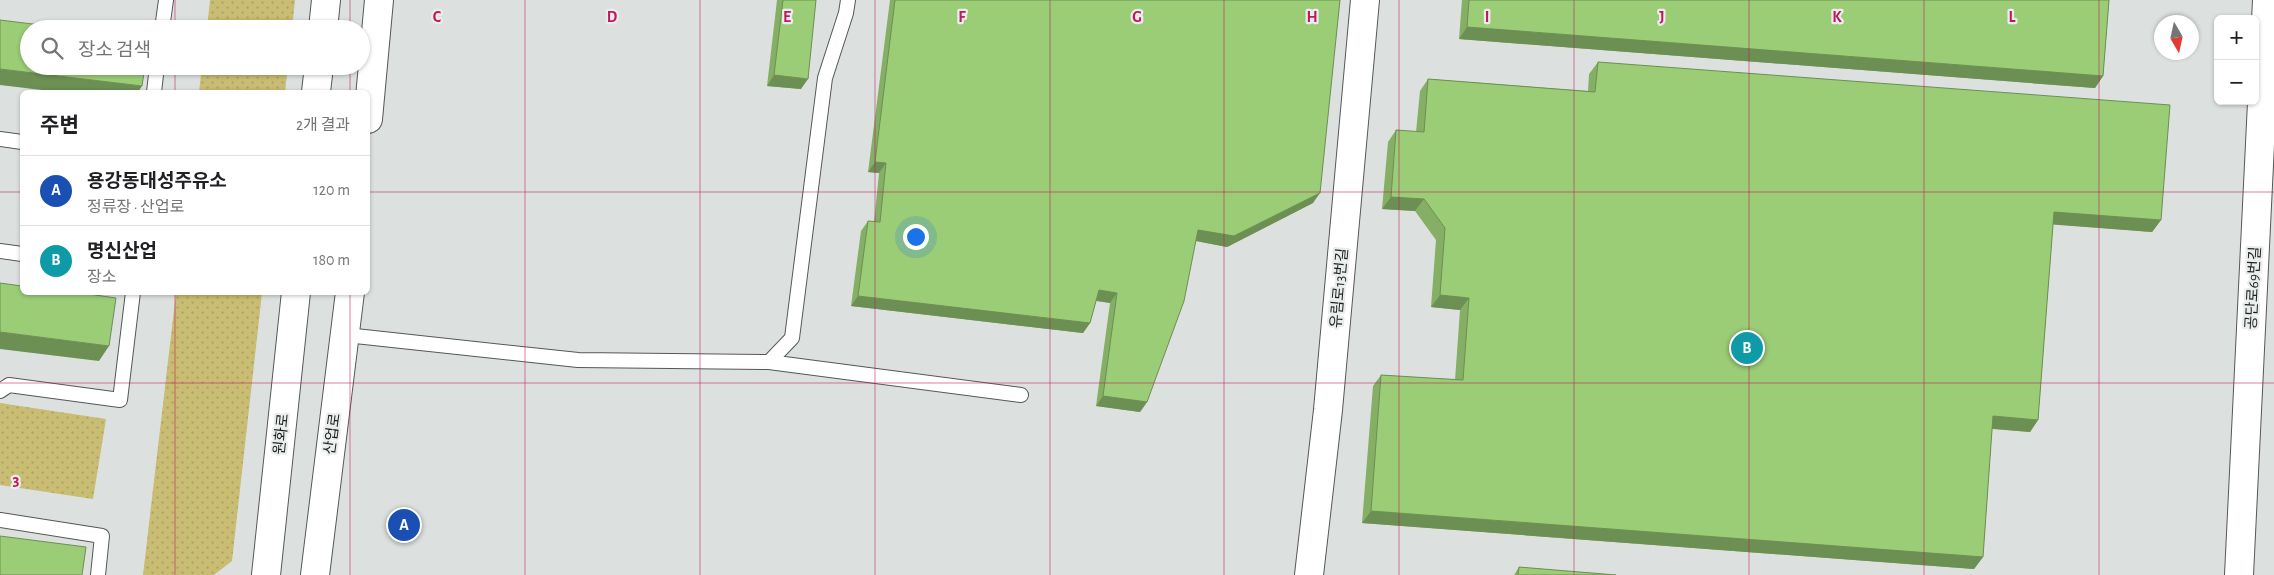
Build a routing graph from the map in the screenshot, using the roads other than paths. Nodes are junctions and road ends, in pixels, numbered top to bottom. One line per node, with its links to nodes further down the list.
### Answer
1 (166, 0): 7 (lane)
2 (326, 0): 8 (street)
3 (380, 0): 13 (street)
4 (848, 0): 22 (lane)
5 (1365, 0): 31 (street, 유림로13번길)
6 (2267, 0): 32 (street, 공단로69번길)
7 (163, 20)
8 (324, 20)
9 (156, 75): 11 (lane)
10 (318, 75): 12 (street)
11 (154, 90)
12 (316, 90)
13 (370, 99)
14 (0, 139): 15 (lane)
15 (20, 142)
16 (0, 252): 17 (lane)
17 (20, 254)
18 (132, 295): 23 (lane)
19 (296, 295): 26 (street, 원화로)
20 (350, 295): 21 (street, 산업로)
21 (346, 335): 22 (lane); 30 (street, 산업로)
22 (769, 362): 24 (lane)
23 (0, 391)
24 (1021, 395)
25 (0, 520): 27 (lane)
26 (270, 541): 28 (street); 29 (street, 원화로)
27 (98, 575)
28 (249, 575)
29 (266, 575)
30 (315, 575)
31 (1309, 575)
32 (2239, 575)

